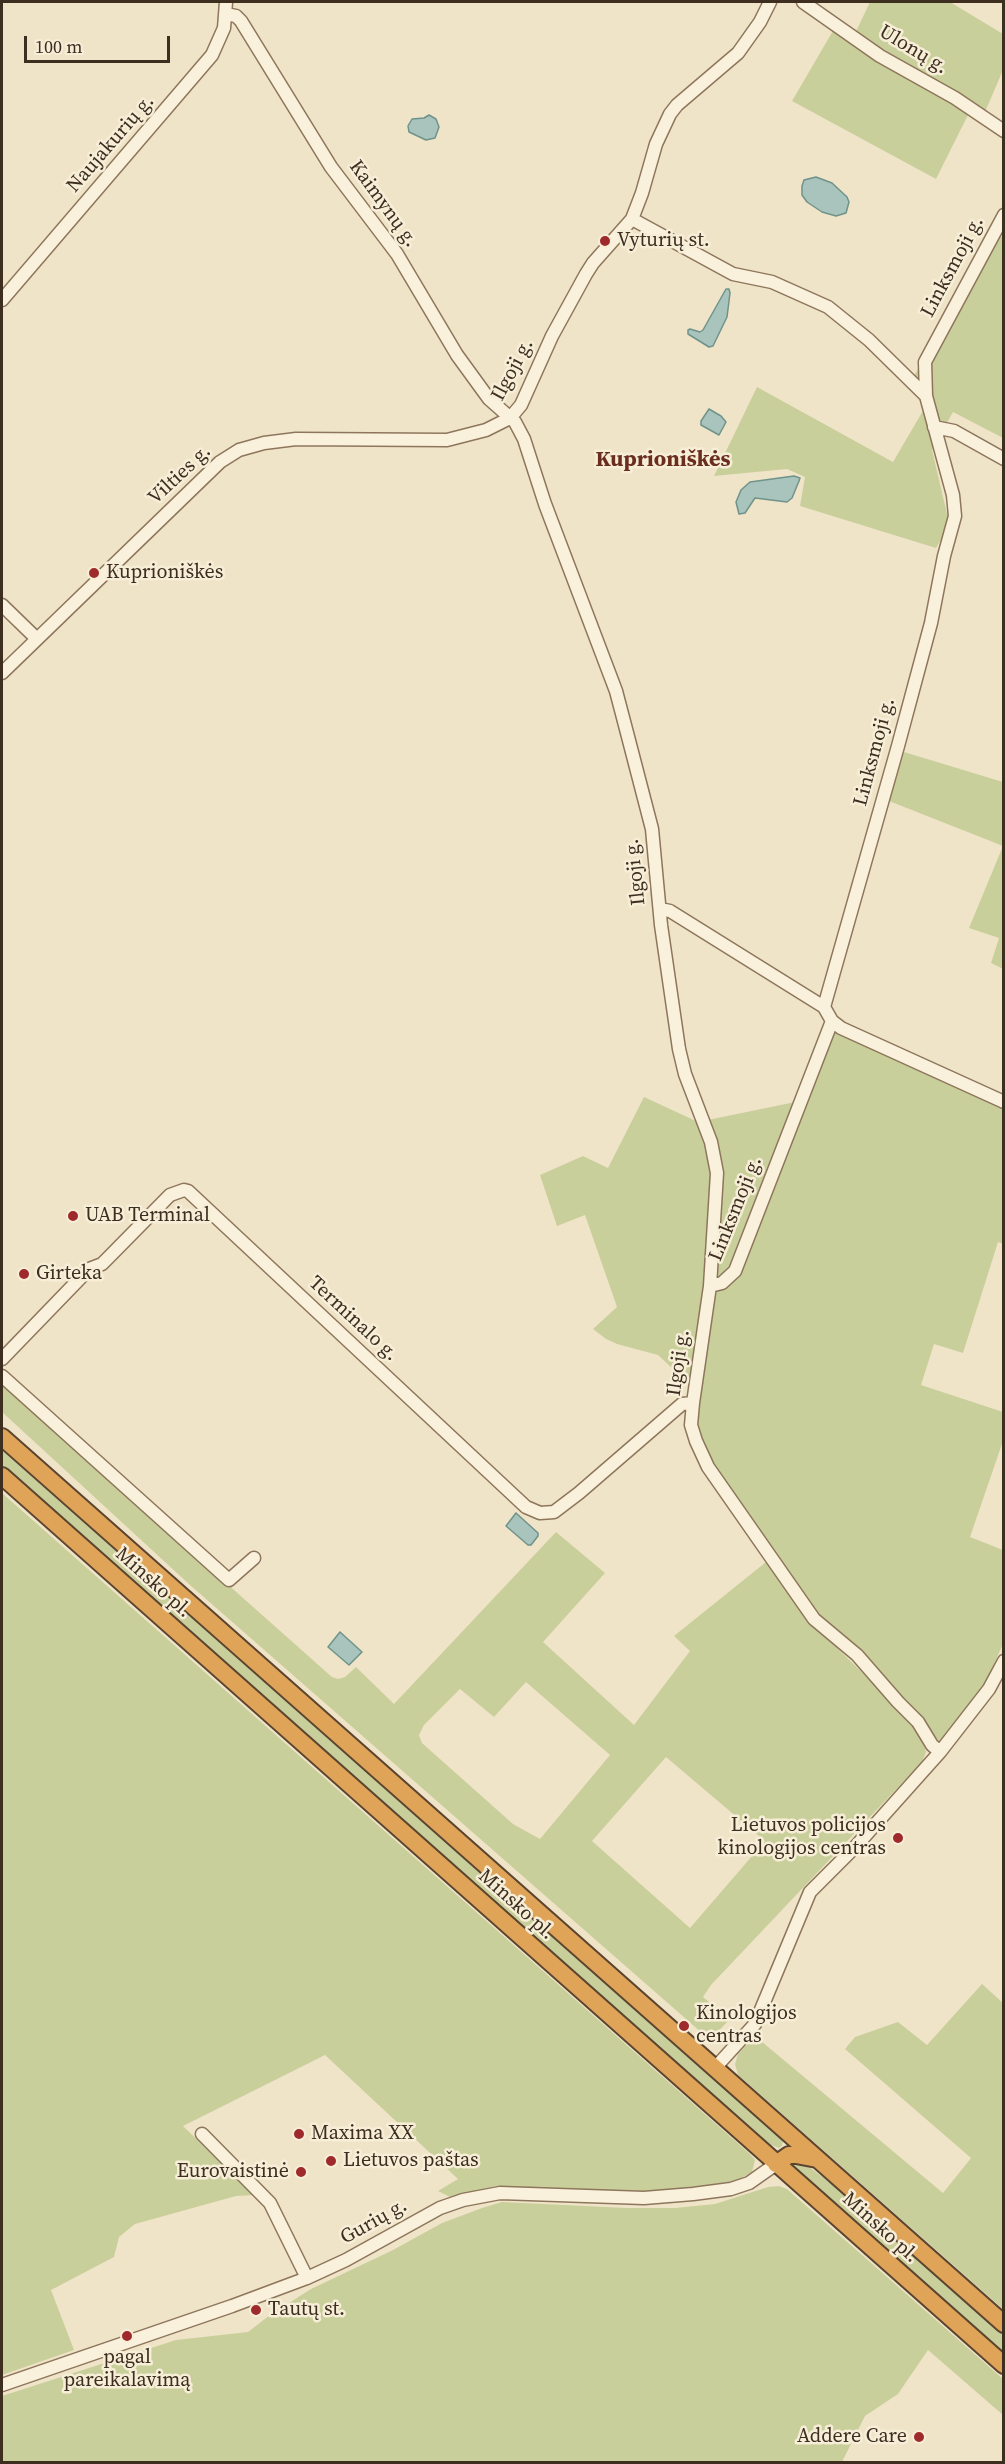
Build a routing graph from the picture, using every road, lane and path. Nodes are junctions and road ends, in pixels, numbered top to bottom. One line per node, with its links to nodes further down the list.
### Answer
1 (771, 2): 6 (street, Ilgoji g.)
2 (803, 2): 4 (street, Ulonų g.)
3 (226, 8): 7 (street, Naujakurių g.); 11 (street, Kaimynų g.)
4 (1004, 130)
5 (1004, 215): 8 (street, Linksmoji g.)
6 (632, 219): 9 (street); 11 (street, Ilgoji g.)
7 (2, 300)
8 (925, 362): 9 (street); 10 (street, Linksmoji g.)
9 (894, 365): 10 (street)
10 (926, 396): 12 (street, Linksmoji g.)
11 (510, 418): 15 (street, Vilties g.); 17 (street, Ilgoji g.)
12 (934, 427): 13 (street); 18 (street, Linksmoji g.)
13 (1004, 459)
14 (2, 605): 15 (street)
15 (36, 638): 16 (street, Vilties g.)
16 (2, 673)
17 (660, 909): 18 (street); 21 (street, Ilgoji g.)
18 (824, 1007): 19 (street)
19 (832, 1021): 20 (street); 21 (street, Linksmoji g.)
20 (1004, 1102)
21 (710, 1286): 24 (street, Ilgoji g.)
22 (2, 1359): 24 (street, Terminalo g.)
23 (2, 1376): 27 (street)
24 (693, 1403): 29 (street, Ilgoji g.)
25 (2, 1437): 30 (highway, Minsko pl.)
26 (2, 1476): 33 (highway, Minsko pl.)
27 (254, 1558)
28 (1004, 1661): 29 (street)
29 (940, 1752): 30 (street)
30 (714, 2068): 32 (highway, Minsko pl.)
31 (202, 2134): 34 (street)
32 (818, 2160): 33 (highway); 35 (highway, Minsko pl.)
33 (776, 2164): 34 (street, Gurių g.); 36 (highway, Minsko pl.)
34 (307, 2278): 37 (street, Gurių g.)
35 (1004, 2324)
36 (1004, 2365)
37 (2, 2385)

